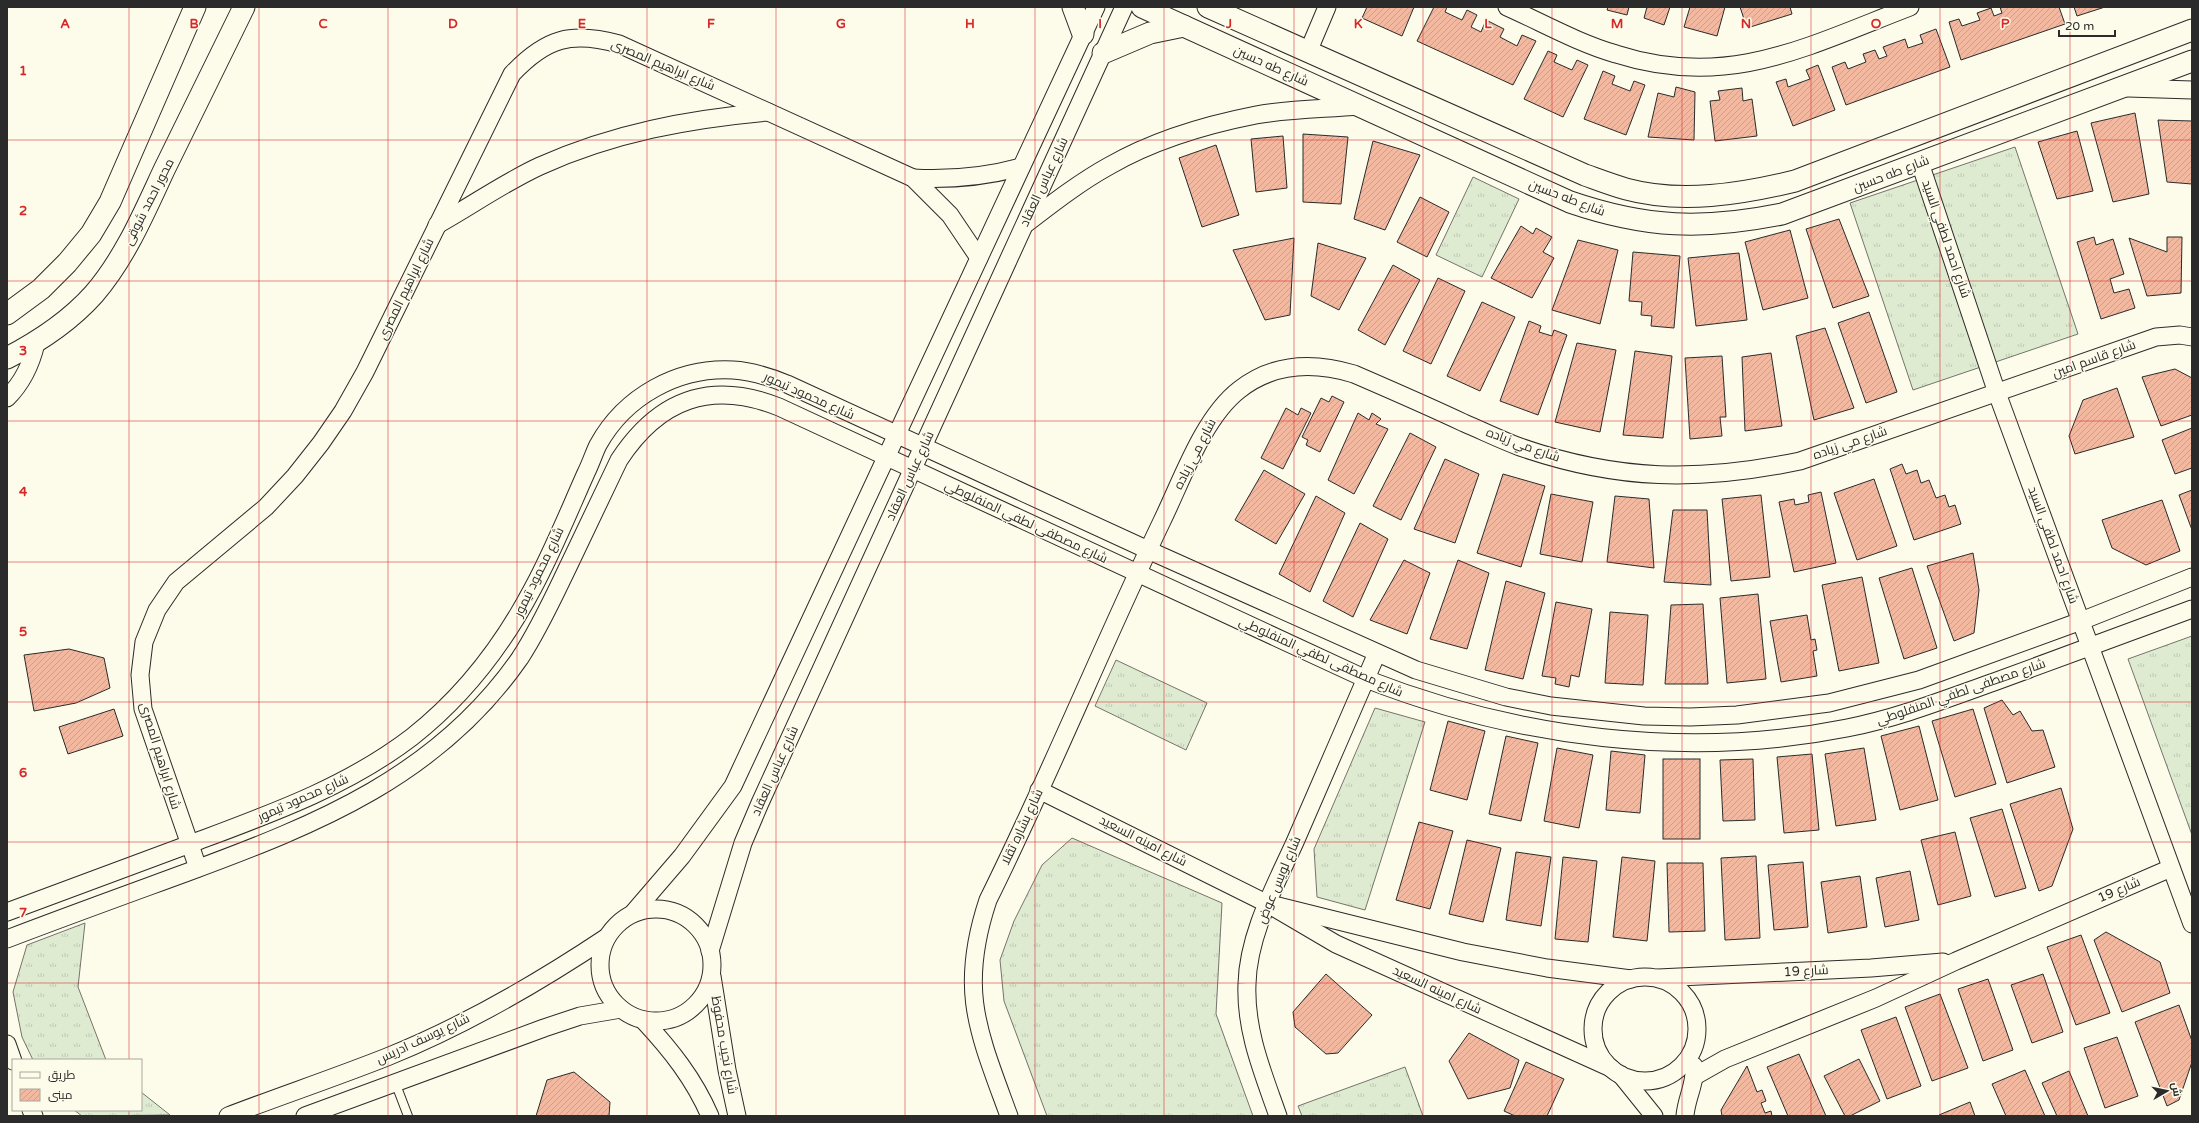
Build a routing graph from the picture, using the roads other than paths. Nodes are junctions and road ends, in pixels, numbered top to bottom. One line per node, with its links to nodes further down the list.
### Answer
1 (195, 7): 29 (street)
2 (244, 7): 31 (street, محور احمد شوقى)
3 (1073, 7): 13 (street)
4 (1096, 7): 13 (street, شارع عباس العقاد)
5 (1124, 7): 15 (street, شارع عباس العقاد)
6 (1142, 7): 11 (street, شارع طه حسين)
7 (1208, 7): 14 (street)
8 (1327, 7): 14 (street)
9 (1908, 7): 10 (street)
10 (1512, 8)
11 (1184, 26): 15 (street); 19 (street, شارع طه حسين)
12 (2192, 30): 20 (street)
13 (1083, 34): 24 (street, شارع عباس العقاد)
14 (1308, 52): 20 (street)
15 (1103, 53): 26 (street, شارع عباس العقاد)
16 (2192, 62): 17 (street, شارع طه حسين)
17 (2122, 88): 18 (street); 22 (street, شارع طه حسين)
18 (2192, 90)
19 (1359, 106): 23 (street, شارع طه حسين); 26 (street)
20 (1990, 107): 22 (street)
21 (769, 112): 25 (street, شارع ابراهيم المصرى); 27 (street); 27 (street, شارع ابراهيم المصرى)
22 (2001, 133): 23 (street, شارع طه حسين)
23 (1920, 163): 33 (street, شارع احمد لطفي السيد)
24 (1021, 167): 25 (street, شارع ابراهيم المصرى); 28 (street, شارع عباس العقاد)
25 (913, 178): 28 (street, شارع ابراهيم المصرى)
26 (1025, 224): 36 (street, شارع عباس العقاد)
27 (437, 225): 50 (street, شارع ابراهيم المصرى)
28 (979, 258): 35 (street, شارع عباس العقاد)
29 (7, 314)
30 (2192, 337): 33 (street, شارع قاسم امين)
31 (36, 343): 32 (street, محور احمد شوقى); 34 (street)
32 (7, 358)
33 (1997, 393): 40 (street, شارع مي زياده); 45 (street, شارع احمد لطفي السيد)
34 (7, 398)
35 (896, 435): 36 (street, شارع محمود تيمور); 37 (street, شارع عباس العقاد); 39 (street, شارع محمود تيمور)
36 (923, 448): 38 (street, شارع عباس العقاد); 40 (street, شارع مصطفى لطفي المنفلوطي)
37 (886, 458): 38 (street, شارع محمود تيمور); 41 (street, شارع محمود تيمور); 55 (street, شارع عباس العقاد)
38 (912, 470): 42 (street, شارع مصطفى لطفي المنفلوطي); 59 (street, شارع عباس العقاد)
39 (551, 549): 41 (street); 50 (street, شارع محمود تيمور)
40 (1148, 550): 42 (street, شارع بشاره تقلا); 47 (street, شارع مصطفى لطفي المنفلوطي)
41 (572, 559): 51 (street, شارع محمود تيمور)
42 (1138, 574): 48 (street, شارع مصطفى لطفي المنفلوطي); 49 (street, شارع بشاره تقلا)
43 (2192, 577): 45 (street, شارع مصطفى لطفي المنفلوطي)
44 (2192, 609): 46 (street, شارع مصطفى لطفي المنفلوطي)
45 (2081, 621): 46 (street, شارع احمد لطفي السيد); 47 (street, شارع مصطفى لطفي المنفلوطي)
46 (2090, 647): 48 (street, شارع مصطفى لطفي المنفلوطي); 52 (street, شارع احمد لطفي السيد)
47 (1377, 653): 48 (street, شارع لويس عوض)
48 (1366, 679): 53 (street, شارع لويس عوض)
49 (1039, 790): 53 (street, شارع امينه السعيد); 78 (street, شارع بشاره تقلا)
50 (189, 845): 51 (street, شارع ابراهيم المصرى); 54 (street, شارع محمود تيمور)
51 (198, 868): 58 (street, شارع محمود تيمور)
52 (2171, 868): 56 (street, شارع احمد لطفي السيد); 60 (street, شارع 19)
53 (1268, 904): 63 (street, شارع امينه السعيد); 69 (street, شارع امينه السعيد); 79 (street, شارع لويس عوض)
54 (7, 912)
55 (633, 913): 57 (street); 59 (street)
56 (2192, 924)
57 (607, 937): 64 (street); 73 (street, شارع يوسف ادريس)
58 (7, 939)
59 (710, 951): 61 (street)
60 (1956, 961): 62 (street, شارع 19); 71 (street, شارع 19)
61 (711, 974): 65 (street); 77 (street, شارع نجيب محفوظ)
62 (1657, 978): 63 (street); 67 (street)
63 (1631, 979): 69 (street)
64 (620, 1009): 65 (street); 72 (street, شارع يوسف ادريس)
65 (643, 1020): 76 (street)
66 (7, 1044): 68 (street)
67 (1692, 1052): 70 (street); 71 (street)
68 (12, 1059)
69 (1616, 1071): 70 (street); 80 (street)
70 (1672, 1074): 71 (street)
71 (1695, 1076): 81 (street)
72 (395, 1082): 74 (street, شارع يوسف ادريس); 75 (lane)
73 (228, 1116)
74 (305, 1116)
75 (408, 1116)
76 (710, 1116)
77 (737, 1116)
78 (1009, 1116)
79 (1278, 1116)
80 (1654, 1116)
81 (1685, 1116)

